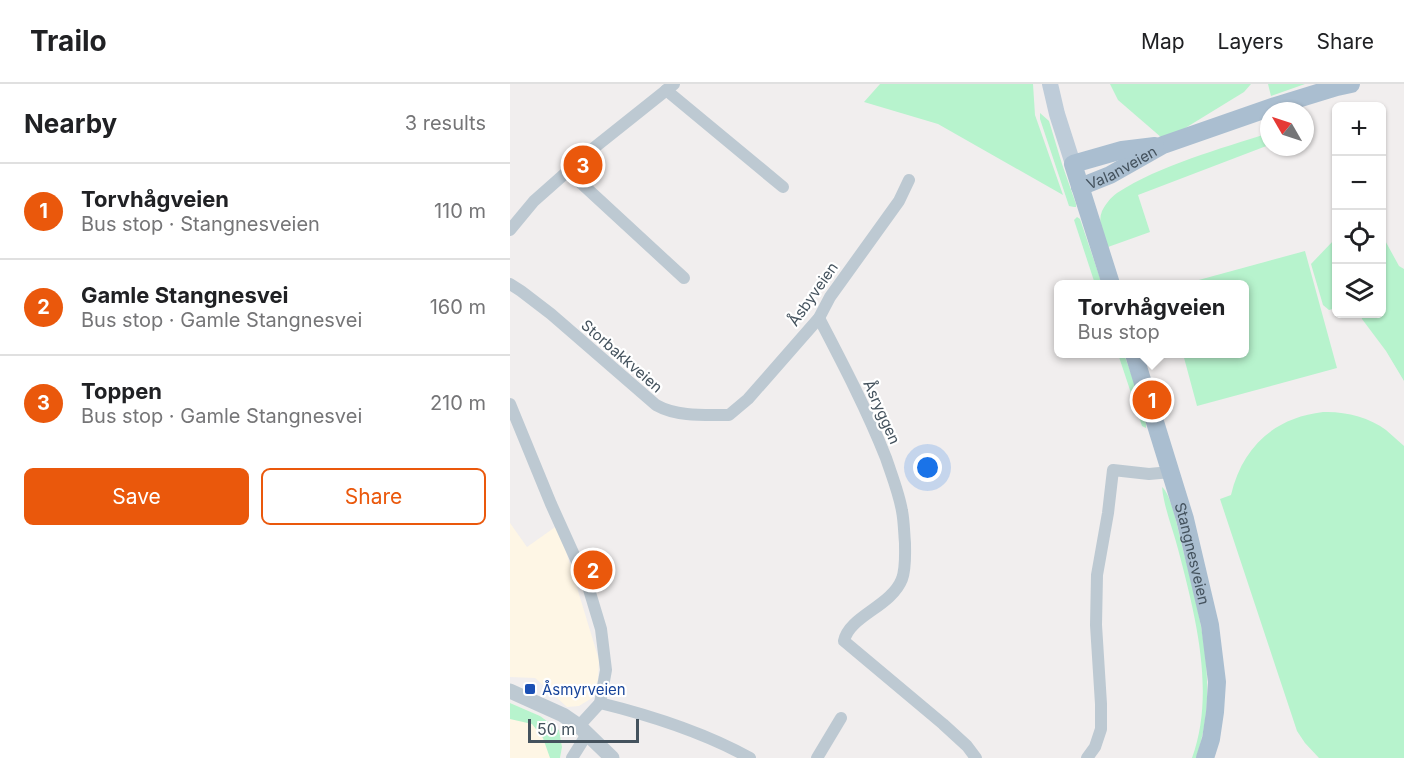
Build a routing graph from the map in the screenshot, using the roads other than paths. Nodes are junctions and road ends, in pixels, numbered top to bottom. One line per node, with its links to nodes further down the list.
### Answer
1 (1050, 84): 5 (main road)
2 (1351, 84): 4 (main road, Valanveien)
3 (670, 87): 6 (street); 8 (street)
4 (1163, 145): 5 (main road, Valanveien); 9 (main road, Valanveien)
5 (1073, 164): 9 (main road)
6 (568, 171): 10 (street); 11 (street)
7 (909, 180): 14 (street, Åsbyveien)
8 (783, 187)
9 (1080, 187): 12 (main road)
10 (510, 230)
11 (684, 278)
12 (1109, 280)
13 (510, 284): 17 (street, Storbakkveien)
14 (819, 318): 17 (street, Åsbyveien); 27 (street, Åsryggen)
15 (1135, 358): 18 (main road, Stangnesveien)
16 (510, 404): 20 (street)
17 (729, 415)
18 (1171, 472): 28 (street); 29 (main road, Stangnesveien)
19 (510, 691): 22 (street)
20 (600, 704): 22 (street); 25 (street)
21 (841, 718): 26 (street)
22 (583, 730): 23 (street); 24 (street)
23 (572, 758)
24 (612, 758)
25 (750, 758)
26 (817, 758)
27 (976, 758)
28 (1087, 758)
29 (1205, 758)

